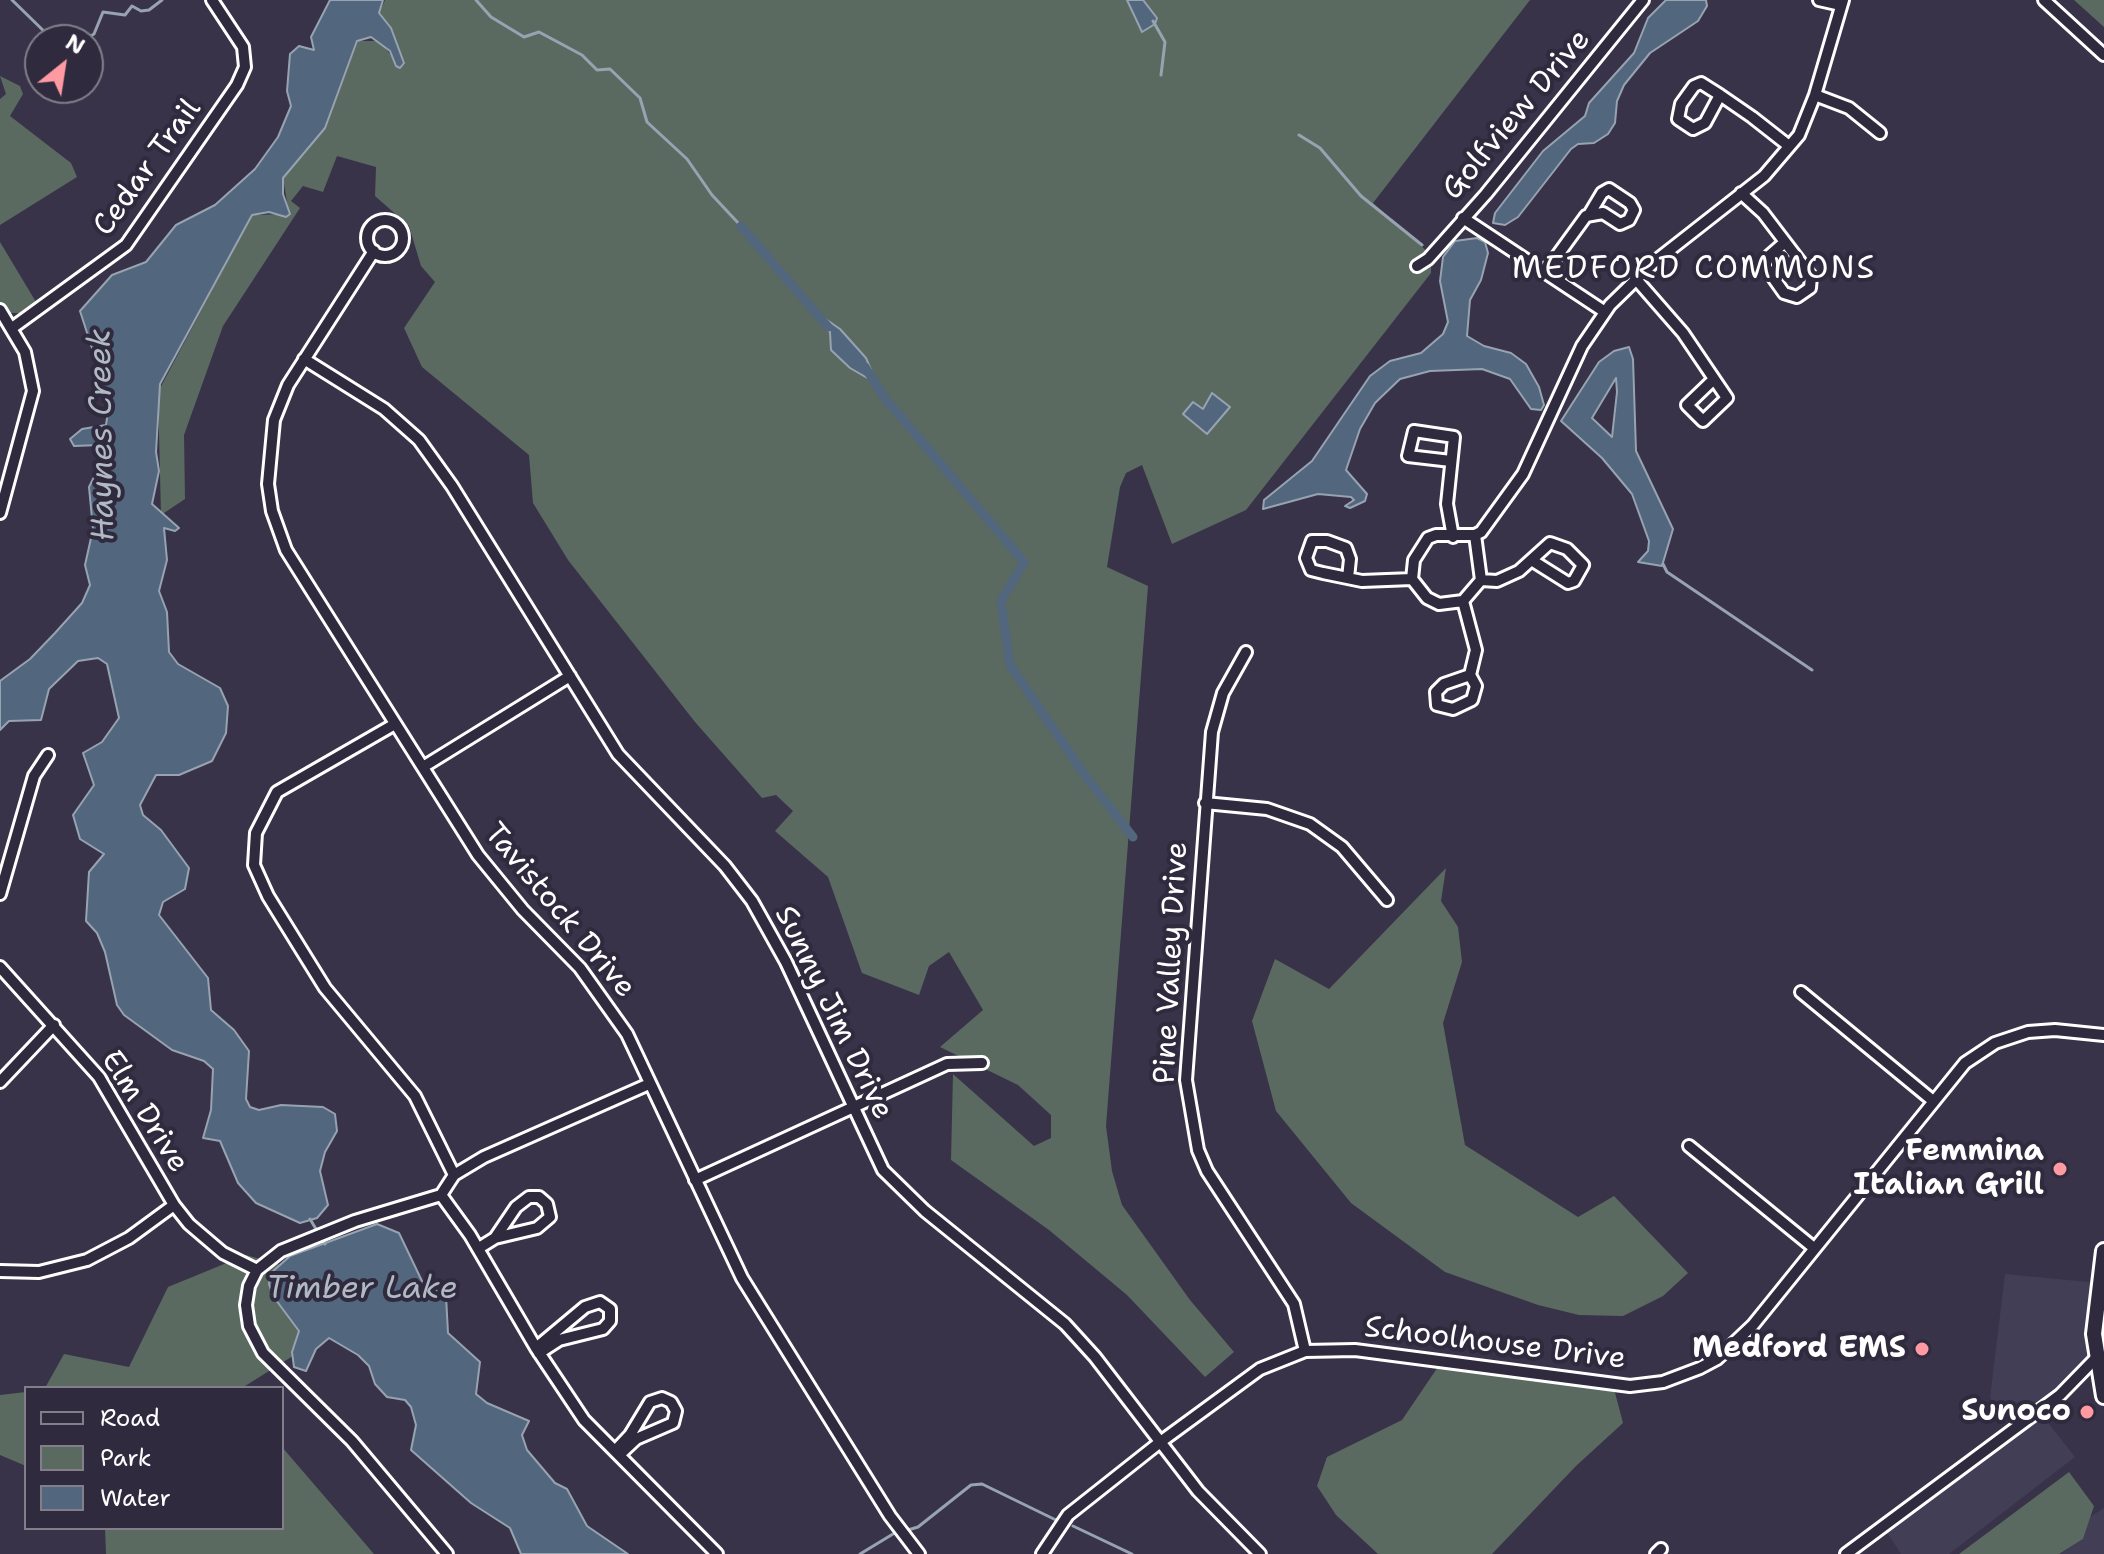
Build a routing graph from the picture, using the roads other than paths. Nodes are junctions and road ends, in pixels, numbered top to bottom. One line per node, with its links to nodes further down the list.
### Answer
1 (212, 0): 21 (street, Cedar Trail)
2 (1643, 0): 13 (street, Golfview Drive)
3 (1819, 0): 5 (street)
4 (2044, 0): 6 (street)
5 (1842, 2): 8 (street)
6 (2104, 55)
7 (1720, 95): 7 (street); 10 (street)
8 (1815, 95): 9 (street); 10 (street)
9 (1880, 133)
10 (1789, 146): 11 (street)
11 (1741, 193): 14 (street); 18 (street)
12 (1590, 213): 17 (street)
13 (1463, 218): 16 (street, Golfview Drive); 17 (street)
14 (1785, 242): 14 (street)
15 (374, 251): 22 (street, Tavistock Drive)
16 (1417, 266)
17 (1546, 271): 20 (street)
18 (1635, 278): 20 (street); 23 (street)
19 (0, 310): 21 (street)
20 (1605, 312): 26 (street)
21 (12, 328): 25 (street)
22 (304, 359): 35 (street, Sunny Jim Drive); 36 (street, Tavistock Drive)
23 (1713, 380)
24 (1451, 461): 24 (street); 27 (street)
25 (0, 513)
26 (1475, 535): 27 (street); 31 (street)
27 (1453, 537): 30 (street)
28 (1533, 561): 28 (street); 31 (street)
29 (1348, 578): 29 (street); 30 (street)
30 (1412, 579): 32 (street)
31 (1481, 580): 32 (street)
32 (1463, 601): 34 (street)
33 (1246, 652): 39 (street, Pine Valley Drive)
34 (1470, 675)
35 (570, 676): 38 (street); 50 (street, Sunny Jim Drive)
36 (395, 724): 38 (street, Tavistock Drive); 52 (street)
37 (48, 755): 40 (street)
38 (423, 767): 48 (street, Tavistock Drive)
39 (1205, 803): 41 (street); 63 (street, Pine Valley Drive)
40 (0, 894)
41 (1387, 900)
42 (0, 967): 44 (street, Elm Drive)
43 (1801, 992): 49 (street)
44 (54, 1025): 47 (street); 55 (street, Elm Drive)
45 (2104, 1035): 49 (street, Schoolhouse Drive)
46 (982, 1063): 50 (street)
47 (0, 1082)
48 (649, 1084): 52 (street); 53 (street, Tavistock Drive)
49 (1932, 1100): 58 (street, Schoolhouse Drive)
50 (852, 1108): 53 (street); 66 (street, Sunny Jim Drive)
51 (1689, 1146): 58 (street)
52 (454, 1175): 54 (street)
53 (695, 1180): 70 (street, Tavistock Drive)
54 (441, 1195): 57 (street); 60 (street)
55 (174, 1205): 60 (street, Elm Drive); 61 (street)
56 (495, 1238): 56 (street); 57 (street)
57 (479, 1248): 62 (street)
58 (1814, 1248): 63 (street, Schoolhouse Drive)
59 (2104, 1251): 64 (main road)
60 (257, 1270): 68 (street)
61 (0, 1271)
62 (537, 1350): 62 (street); 67 (street)
63 (1305, 1351): 66 (street, Schoolhouse Drive)
64 (2100, 1355): 65 (main road); 73 (street)
65 (2104, 1396)
66 (1159, 1443): 71 (street, Schoolhouse Drive); 72 (street, Sunny Jim Drive)
67 (617, 1453): 67 (street); 69 (street)
68 (447, 1554)
69 (717, 1554)
70 (919, 1554)
71 (1042, 1554)
72 (1260, 1554)
73 (1846, 1554)

